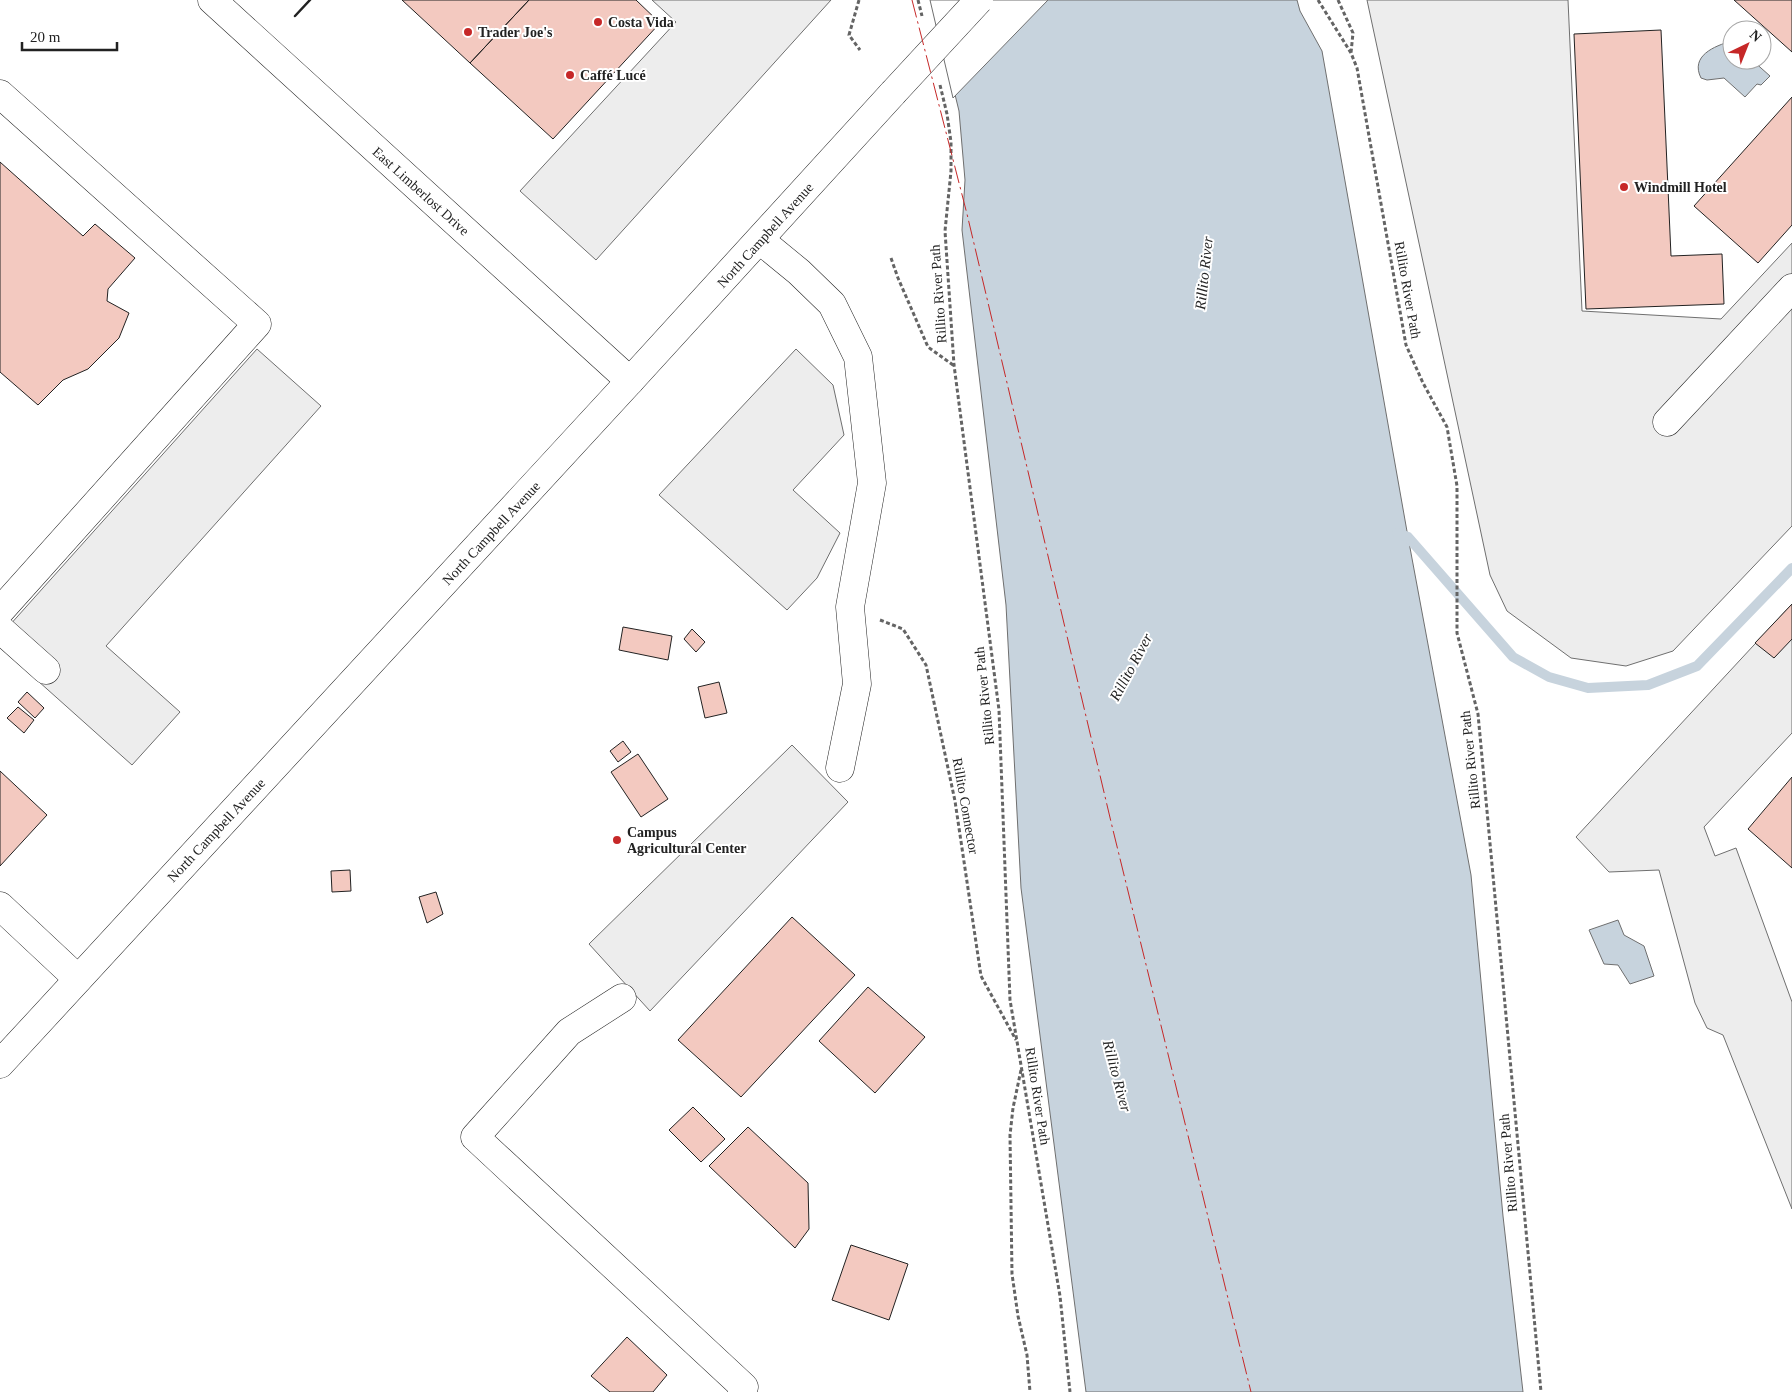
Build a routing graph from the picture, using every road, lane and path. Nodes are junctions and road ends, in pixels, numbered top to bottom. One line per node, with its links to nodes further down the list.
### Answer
1 (212, 0): 16 (main road, East Limberlost Drive)
2 (858, 0): 8 (path)
3 (918, 0): 7 (path)
4 (979, 0): 12 (main road, North Campbell Avenue, bridge)
5 (1318, 0): 9 (path, Rillito River Path)
6 (1338, 0): 9 (path)
7 (923, 19)
8 (860, 50)
9 (1351, 53): 32 (path, Rillito River Path)
10 (938, 76): 15 (path, Rillito River Path)
11 (0, 94): 19 (main road)
12 (760, 240): 16 (main road, North Campbell Avenue); 18 (main road)
13 (891, 258): 15 (path)
14 (1792, 288): 17 (main road)
15 (954, 365): 26 (path, Rillito River Path)
16 (630, 382): 24 (main road, North Campbell Avenue)
17 (1668, 422)
18 (850, 607): 22 (main road); 26 (path, Rillito Connector)
19 (0, 612)
20 (0, 629): 21 (main road)
21 (46, 670)
22 (840, 768)
23 (0, 906): 24 (main road)
24 (78, 979): 27 (main road, North Campbell Avenue)
25 (622, 998): 29 (main road)
26 (1018, 1043): 28 (path, Rillito River Path)
27 (0, 1064)
28 (1022, 1069): 30 (path); 31 (path, Rillito River Path)
29 (742, 1392)
30 (1030, 1392)
31 (1070, 1392)
32 (1541, 1392)

